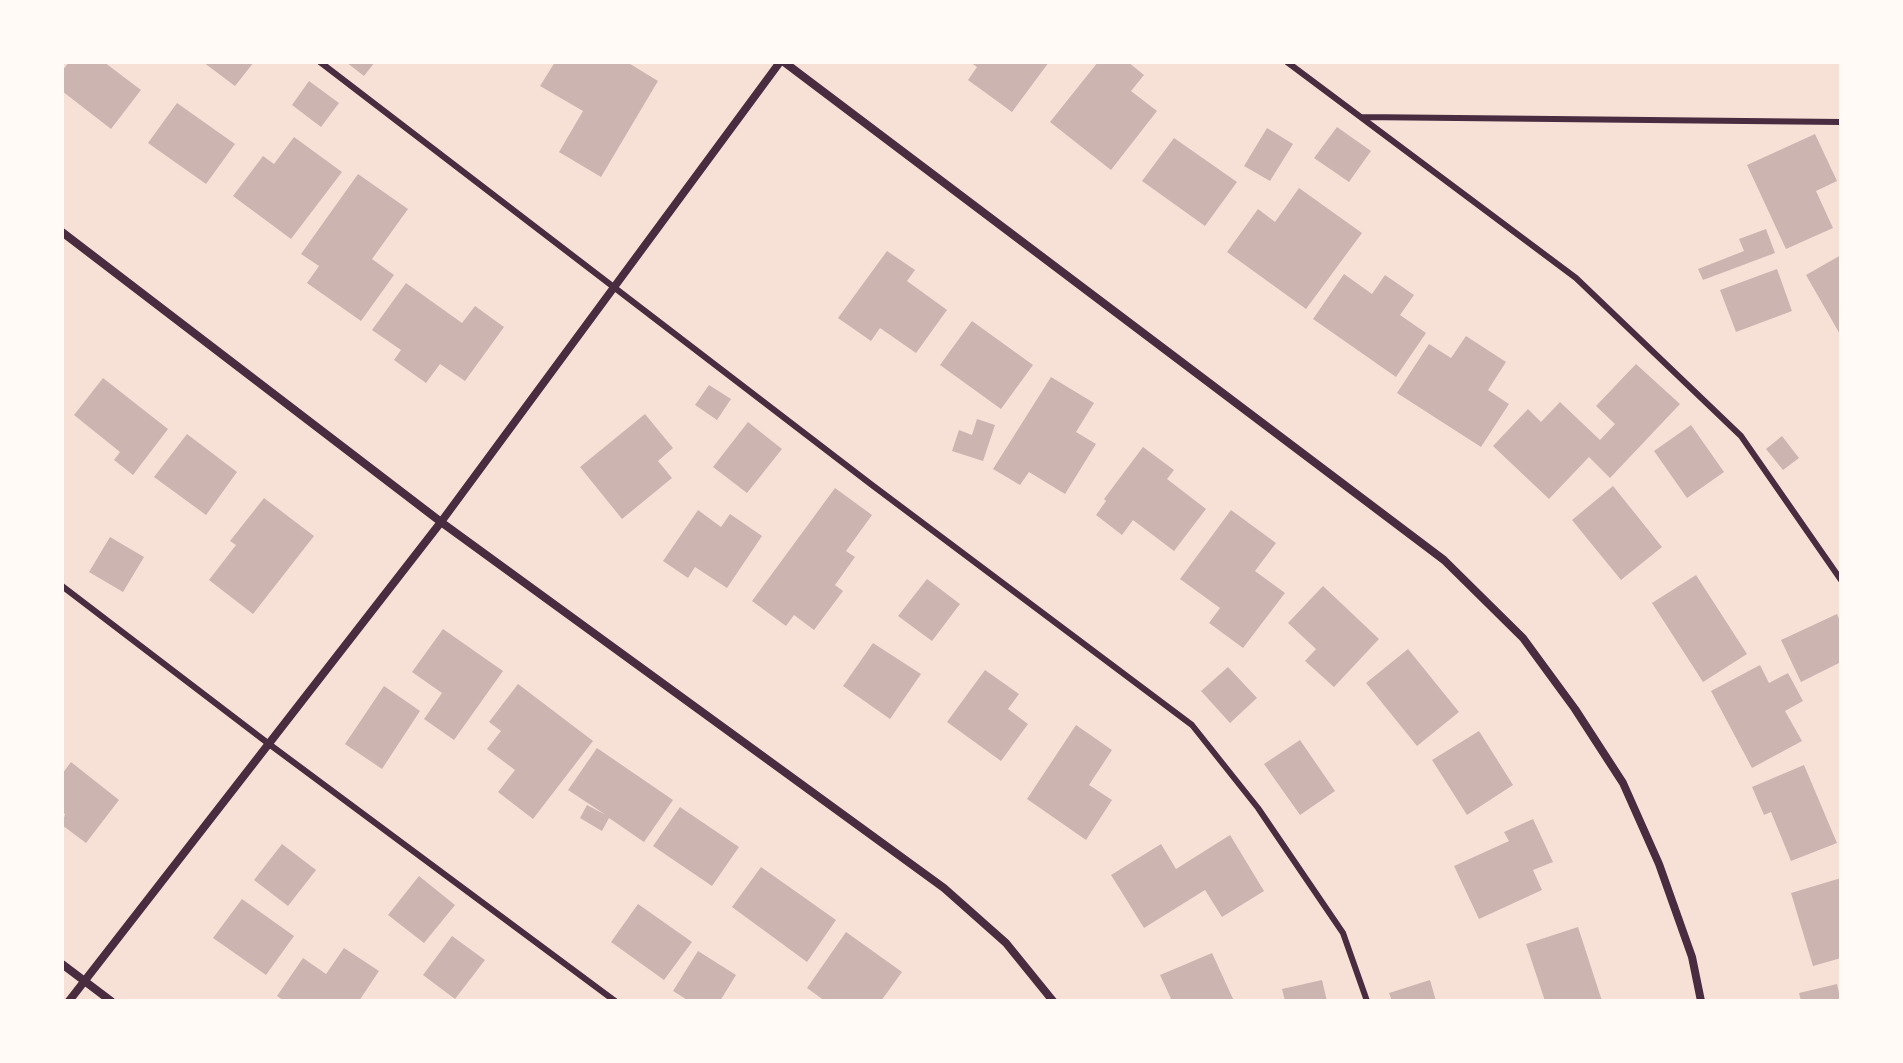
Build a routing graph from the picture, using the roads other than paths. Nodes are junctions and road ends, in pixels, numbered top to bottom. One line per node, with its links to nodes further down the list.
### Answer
1 (320, 62): 7 (lane)
2 (782, 62): 7 (street); 19 (street)
3 (1287, 62): 4 (lane)
4 (1360, 117): 5 (lane); 9 (lane)
5 (1841, 122)
6 (62, 232): 8 (street)
7 (615, 286): 8 (street); 18 (lane)
8 (441, 522): 11 (street); 17 (street)
9 (1841, 580)
10 (62, 586): 11 (lane)
11 (269, 744): 13 (street); 16 (lane)
12 (62, 964): 13 (street)
13 (84, 981): 14 (street); 15 (street)
14 (69, 1001)
15 (111, 1001)
16 (615, 1001)
17 (1053, 1001)
18 (1367, 1001)
19 (1701, 1001)

